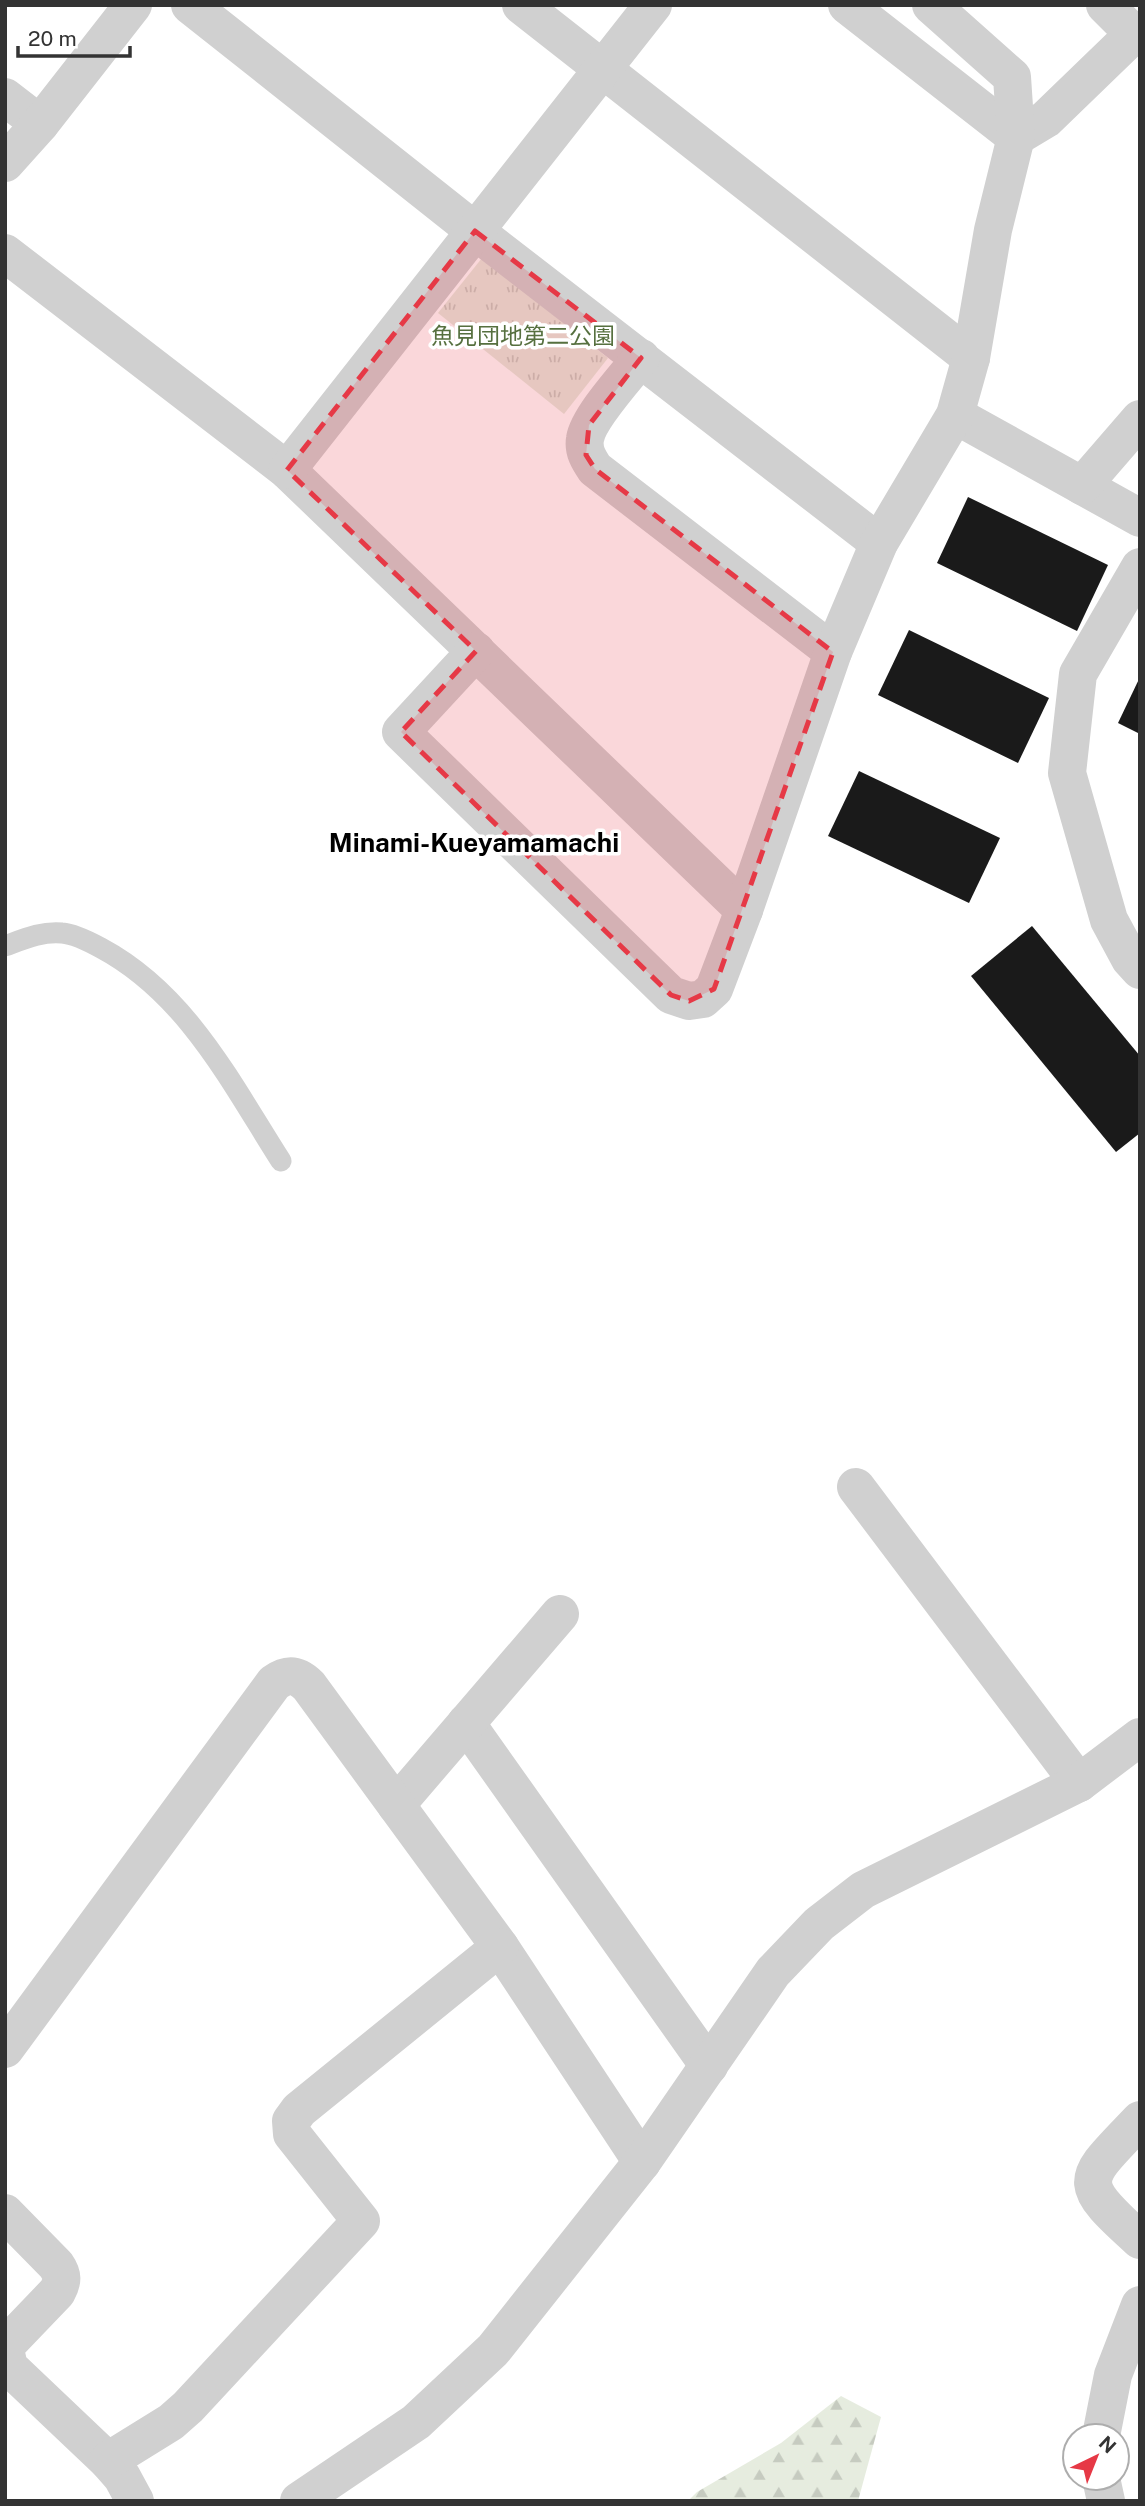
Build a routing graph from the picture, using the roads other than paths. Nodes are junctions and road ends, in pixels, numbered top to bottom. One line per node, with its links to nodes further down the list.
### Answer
1 (133, 5): 10 (street)
2 (191, 5): 13 (street)
3 (521, 5): 8 (street)
4 (653, 5): 8 (street)
5 (847, 5): 11 (street)
6 (1105, 5): 11 (street)
7 (936, 7): 11 (street)
8 (603, 69): 13 (street); 16 (street)
9 (5, 97): 10 (street)
10 (40, 124): 12 (street)
11 (1016, 136): 16 (street)
12 (5, 163)
13 (475, 231): 15 (street); 19 (street)
14 (5, 253): 19 (street)
15 (641, 358): 22 (street); 25 (street)
16 (971, 358): 17 (street)
17 (955, 415): 20 (street); 22 (street)
18 (1140, 419): 20 (street)
19 (287, 470): 24 (street)
20 (1082, 486): 21 (street)
21 (1140, 518)
22 (879, 543): 25 (street)
23 (1140, 567): 28 (street)
24 (476, 651): 26 (street); 26 (street)
25 (833, 652): 26 (street)
26 (744, 910)
27 (5, 946): 29 (lane)
28 (1140, 970)
29 (281, 1161)
30 (856, 1487): 34 (street)
31 (560, 1614): 32 (street)
32 (466, 1723): 35 (street); 38 (street)
33 (1140, 1737): 34 (street)
34 (1079, 1783): 38 (street)
35 (396, 1805): 36 (street); 37 (street)
36 (500, 1947): 40 (street); 45 (street)
37 (5, 2049)
38 (709, 2066): 40 (street)
39 (1140, 2119): 42 (street)
40 (642, 2162): 47 (street)
41 (5, 2213): 45 (street)
42 (1140, 2240)
43 (1140, 2305): 44 (street)
44 (1104, 2422)
45 (108, 2461): 46 (street)
46 (135, 2501)
47 (299, 2501)

